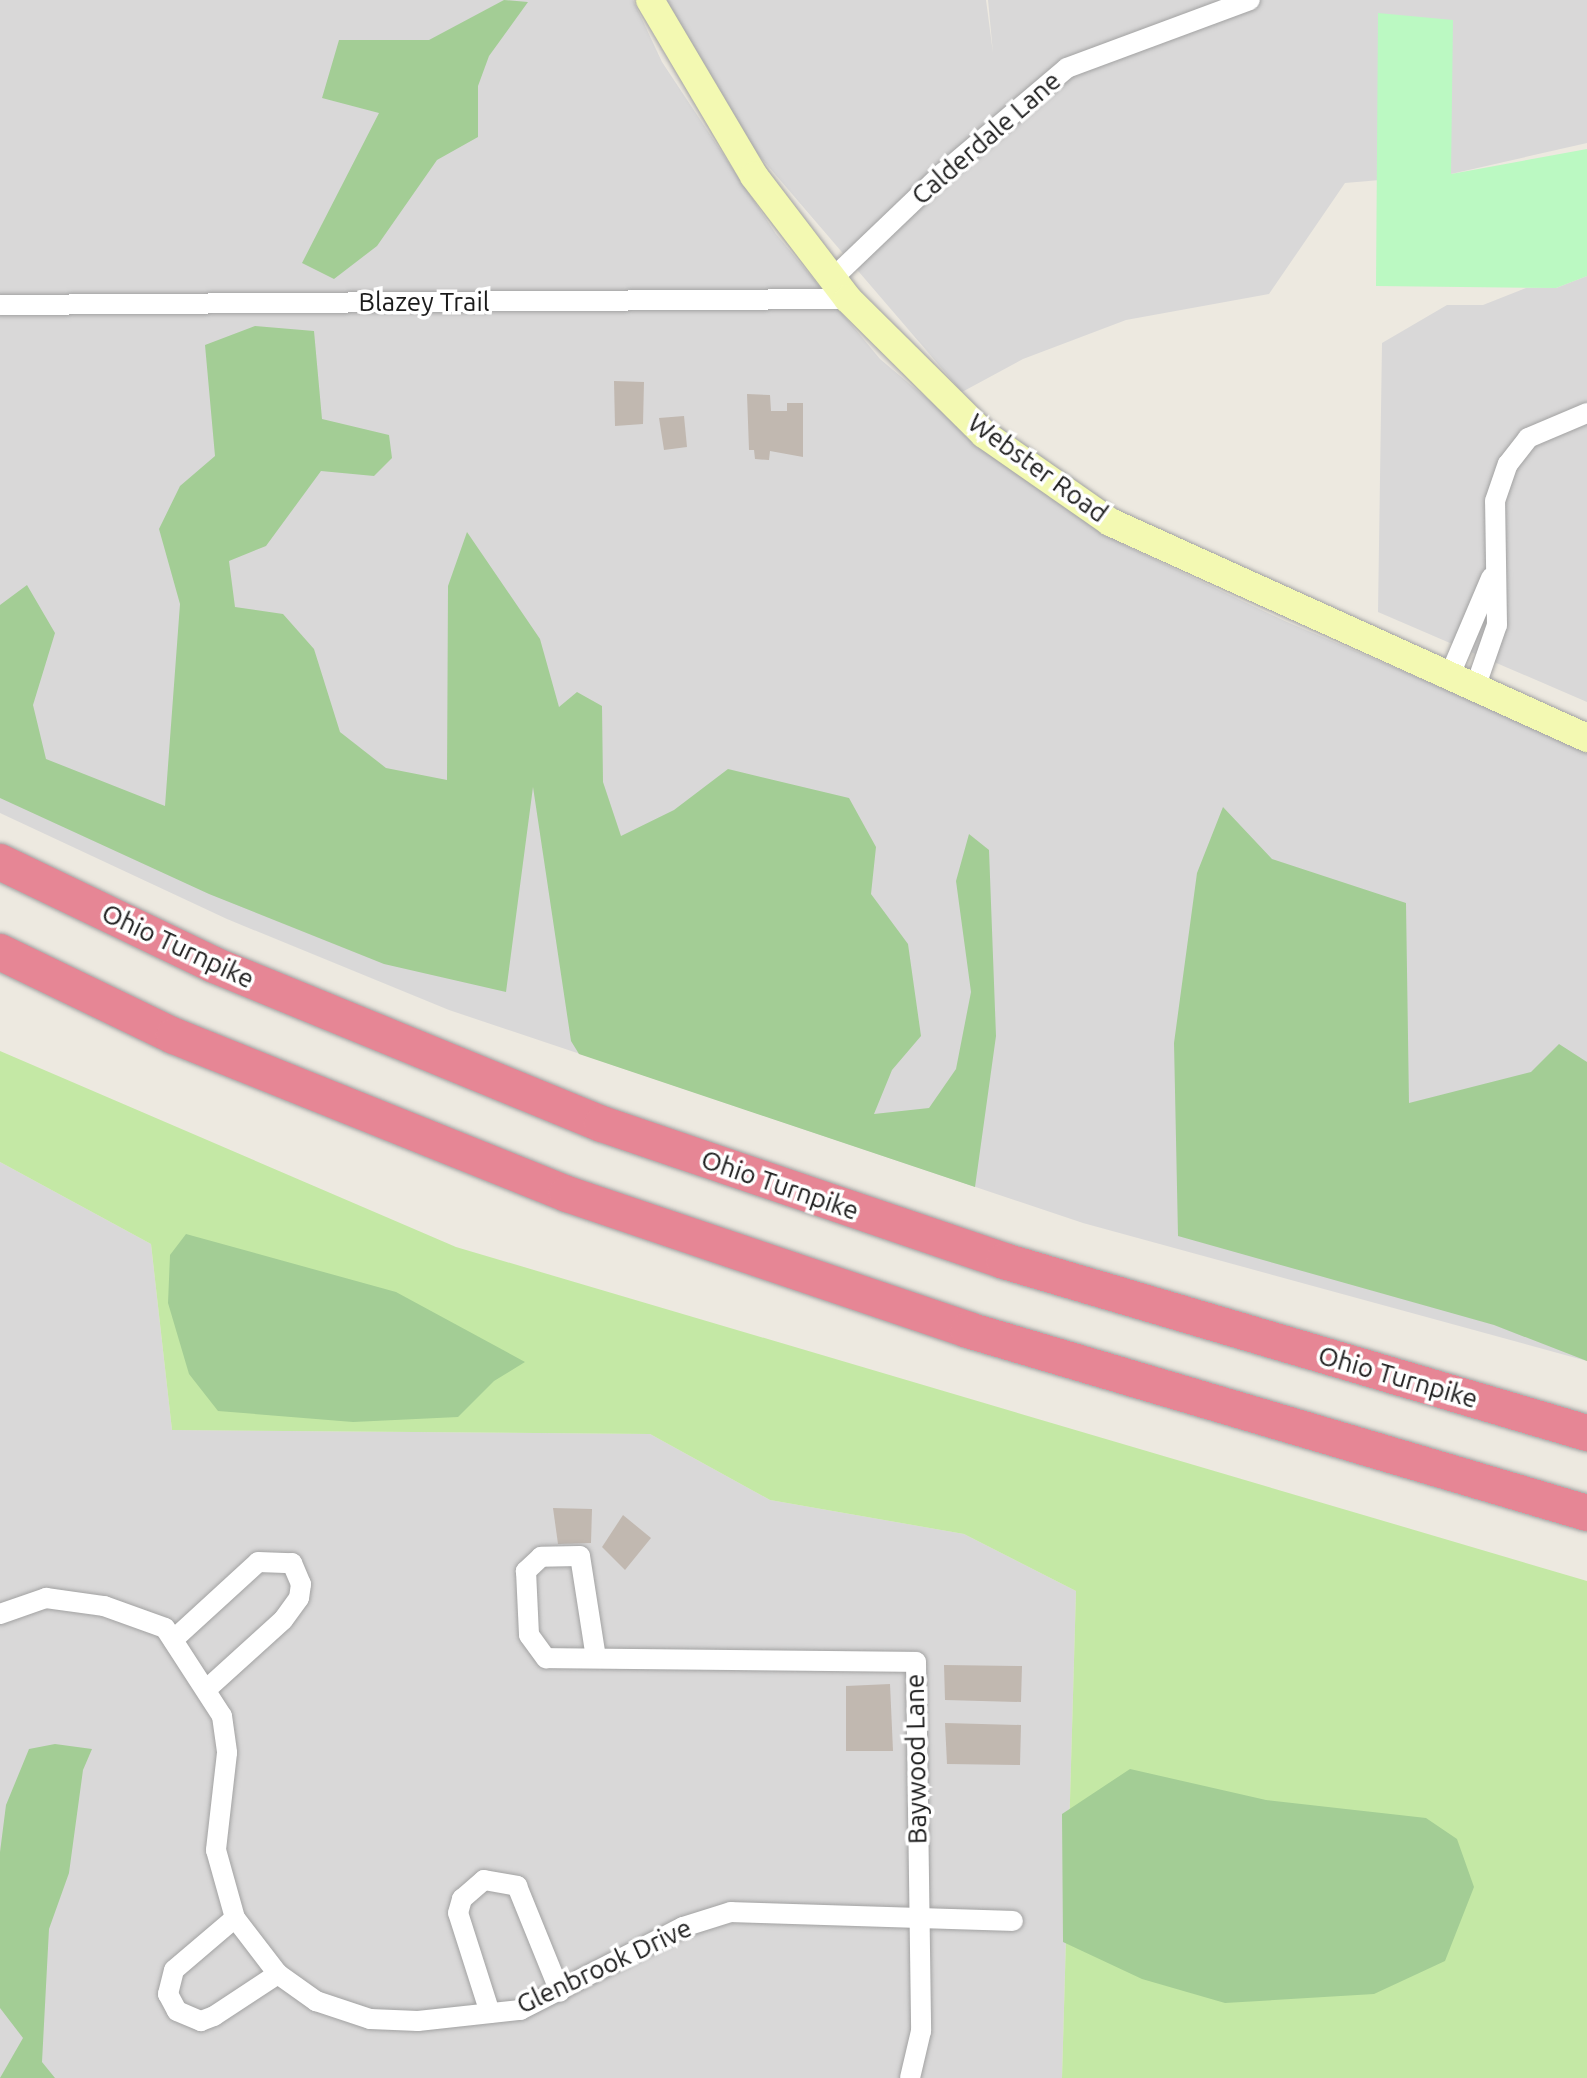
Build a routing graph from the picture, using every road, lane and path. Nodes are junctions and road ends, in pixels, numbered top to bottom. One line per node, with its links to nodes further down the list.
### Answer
1 (650, 0): 3 (street, Webster Road)
2 (1250, 0): 3 (street, Calderdale Lane)
3 (840, 288): 4 (street, Blazey Trail); 6 (street, Webster Road)
4 (0, 305)
5 (1587, 413): 6 (street)
6 (1462, 682): 7 (street, Webster Road)
7 (1587, 738)
8 (0, 862): 10 (highway, Ohio Turnpike)
9 (0, 952): 11 (highway)
10 (1587, 1433)
11 (1587, 1513)
12 (0, 1614): 13 (street, Glenbrook Drive)
13 (173, 1640): 15 (street, Glenbrook Drive); 15 (street)
14 (596, 1658): 14 (street, Baywood Lane); 16 (street, Baywood Lane)
15 (207, 1689): 17 (street, Glenbrook Drive)
16 (918, 1916): 18 (street, Glenbrook Drive); 20 (street, Glenbrook Drive); 22 (street, Baywood Lane)
17 (235, 1918): 19 (street, Glenbrook Drive); 19 (street)
18 (1013, 1921)
19 (278, 1974): 21 (street, Glenbrook Drive)
20 (560, 1992): 21 (street, Glenbrook Drive); 21 (street)
21 (490, 2013)
22 (910, 2078)

